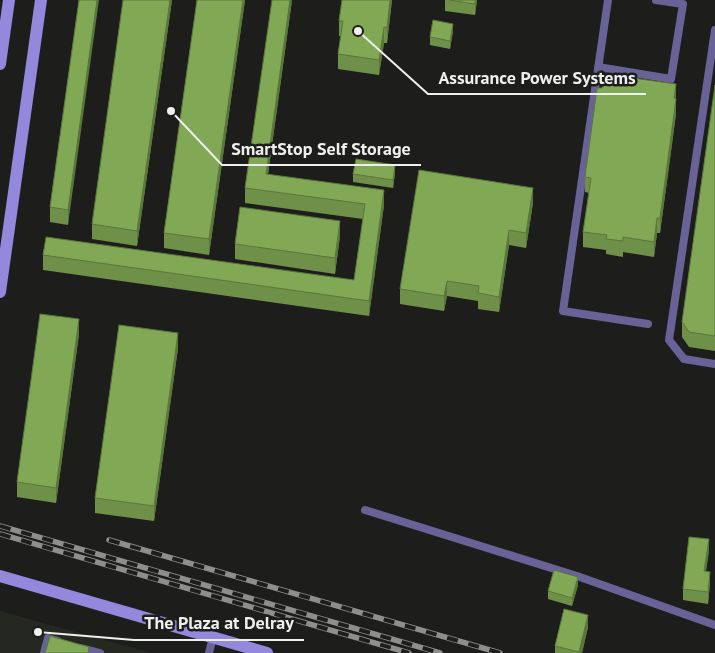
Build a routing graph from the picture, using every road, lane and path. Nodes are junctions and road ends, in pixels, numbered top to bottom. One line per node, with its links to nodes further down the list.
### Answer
1 (9, 0): 6 (main road)
2 (41, 0): 9 (main road)
3 (608, 0): 7 (lane)
4 (656, 0): 7 (lane)
5 (715, 30): 13 (lane)
6 (0, 64)
7 (598, 67): 12 (lane)
8 (0, 220): 9 (main road)
9 (8, 236): 10 (main road)
10 (1, 273): 11 (main road)
11 (0, 292)
12 (648, 324)
13 (715, 364)
14 (365, 510): 16 (lane)
15 (0, 576): 17 (main road)
16 (715, 625)
17 (213, 638): 22 (lane); 23 (main road)
18 (65, 643): 20 (lane)
19 (74, 646): 21 (lane)
20 (44, 653)
21 (100, 653)
22 (209, 653)
23 (267, 653)

